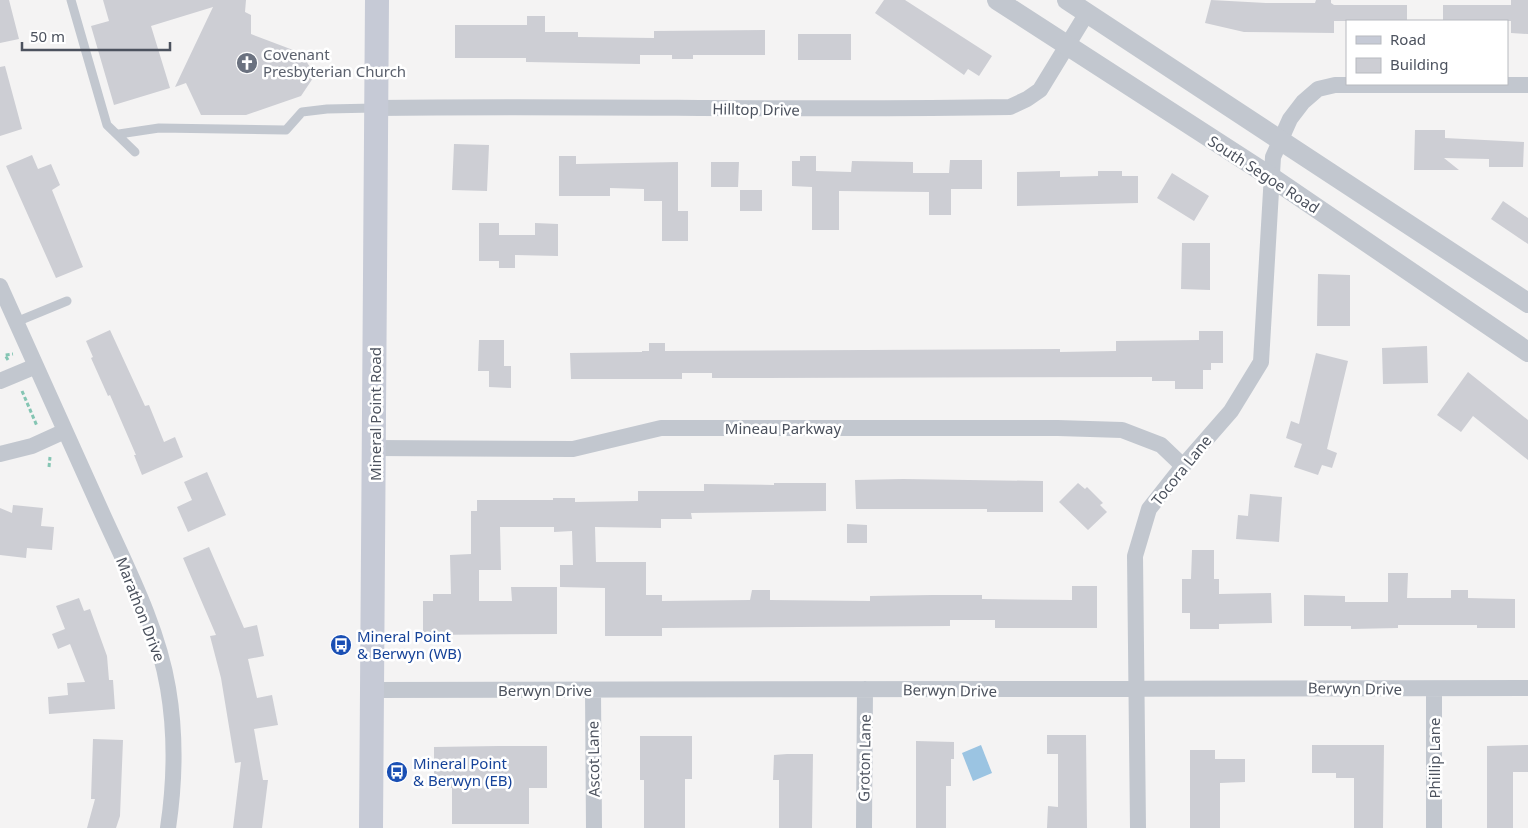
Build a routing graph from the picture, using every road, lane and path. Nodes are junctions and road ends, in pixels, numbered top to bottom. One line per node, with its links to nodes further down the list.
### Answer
1 (71, 0): 9 (lane)
2 (377, 0): 8 (main road, Mineral Point Road)
3 (996, 0): 6 (street, South Segoe Road)
4 (1066, 0): 5 (street)
5 (1087, 13): 6 (street, Hilltop Drive); 10 (street)
6 (1065, 45): 8 (street, Hilltop Drive); 12 (street, South Segoe Road)
7 (1528, 85): 10 (street)
8 (377, 108): 9 (lane); 23 (main road, Mineral Point Road)
9 (119, 134): 11 (lane)
10 (1276, 148): 12 (street, Tocora Lane); 15 (street)
11 (135, 152)
12 (1270, 177): 17 (street, South Segoe Road); 25 (street, Tocora Lane)
13 (0, 286): 16 (street, Marathon Drive)
14 (67, 301): 16 (lane)
15 (1528, 302)
16 (16, 322): 18 (street, Marathon Drive)
17 (1528, 352)
18 (36, 366): 19 (street); 22 (street, Marathon Drive)
19 (0, 381)
20 (19, 386): 21 (path)
21 (39, 430)
22 (65, 431): 24 (street); 32 (street, Marathon Drive)
23 (374, 448): 25 (street, Mineau Parkway); 30 (main road, Mineral Point Road)
24 (0, 454)
25 (1183, 466): 26 (street, Tocora Lane)
26 (1137, 688): 28 (street, Berwyn Drive); 29 (street, Berwyn Drive); 36 (street, Tocora Lane)
27 (1528, 688): 29 (street, Berwyn Drive)
28 (865, 689): 31 (street, Berwyn Drive); 35 (street, Groton Lane)
29 (1434, 689): 37 (street, Phillip Lane)
30 (372, 690): 31 (street, Berwyn Drive); 33 (main road, Mineral Point Road)
31 (593, 691): 34 (street, Ascot Lane)
32 (168, 828)
33 (370, 828)
34 (594, 828)
35 (864, 828)
36 (1138, 828)
37 (1434, 828)

